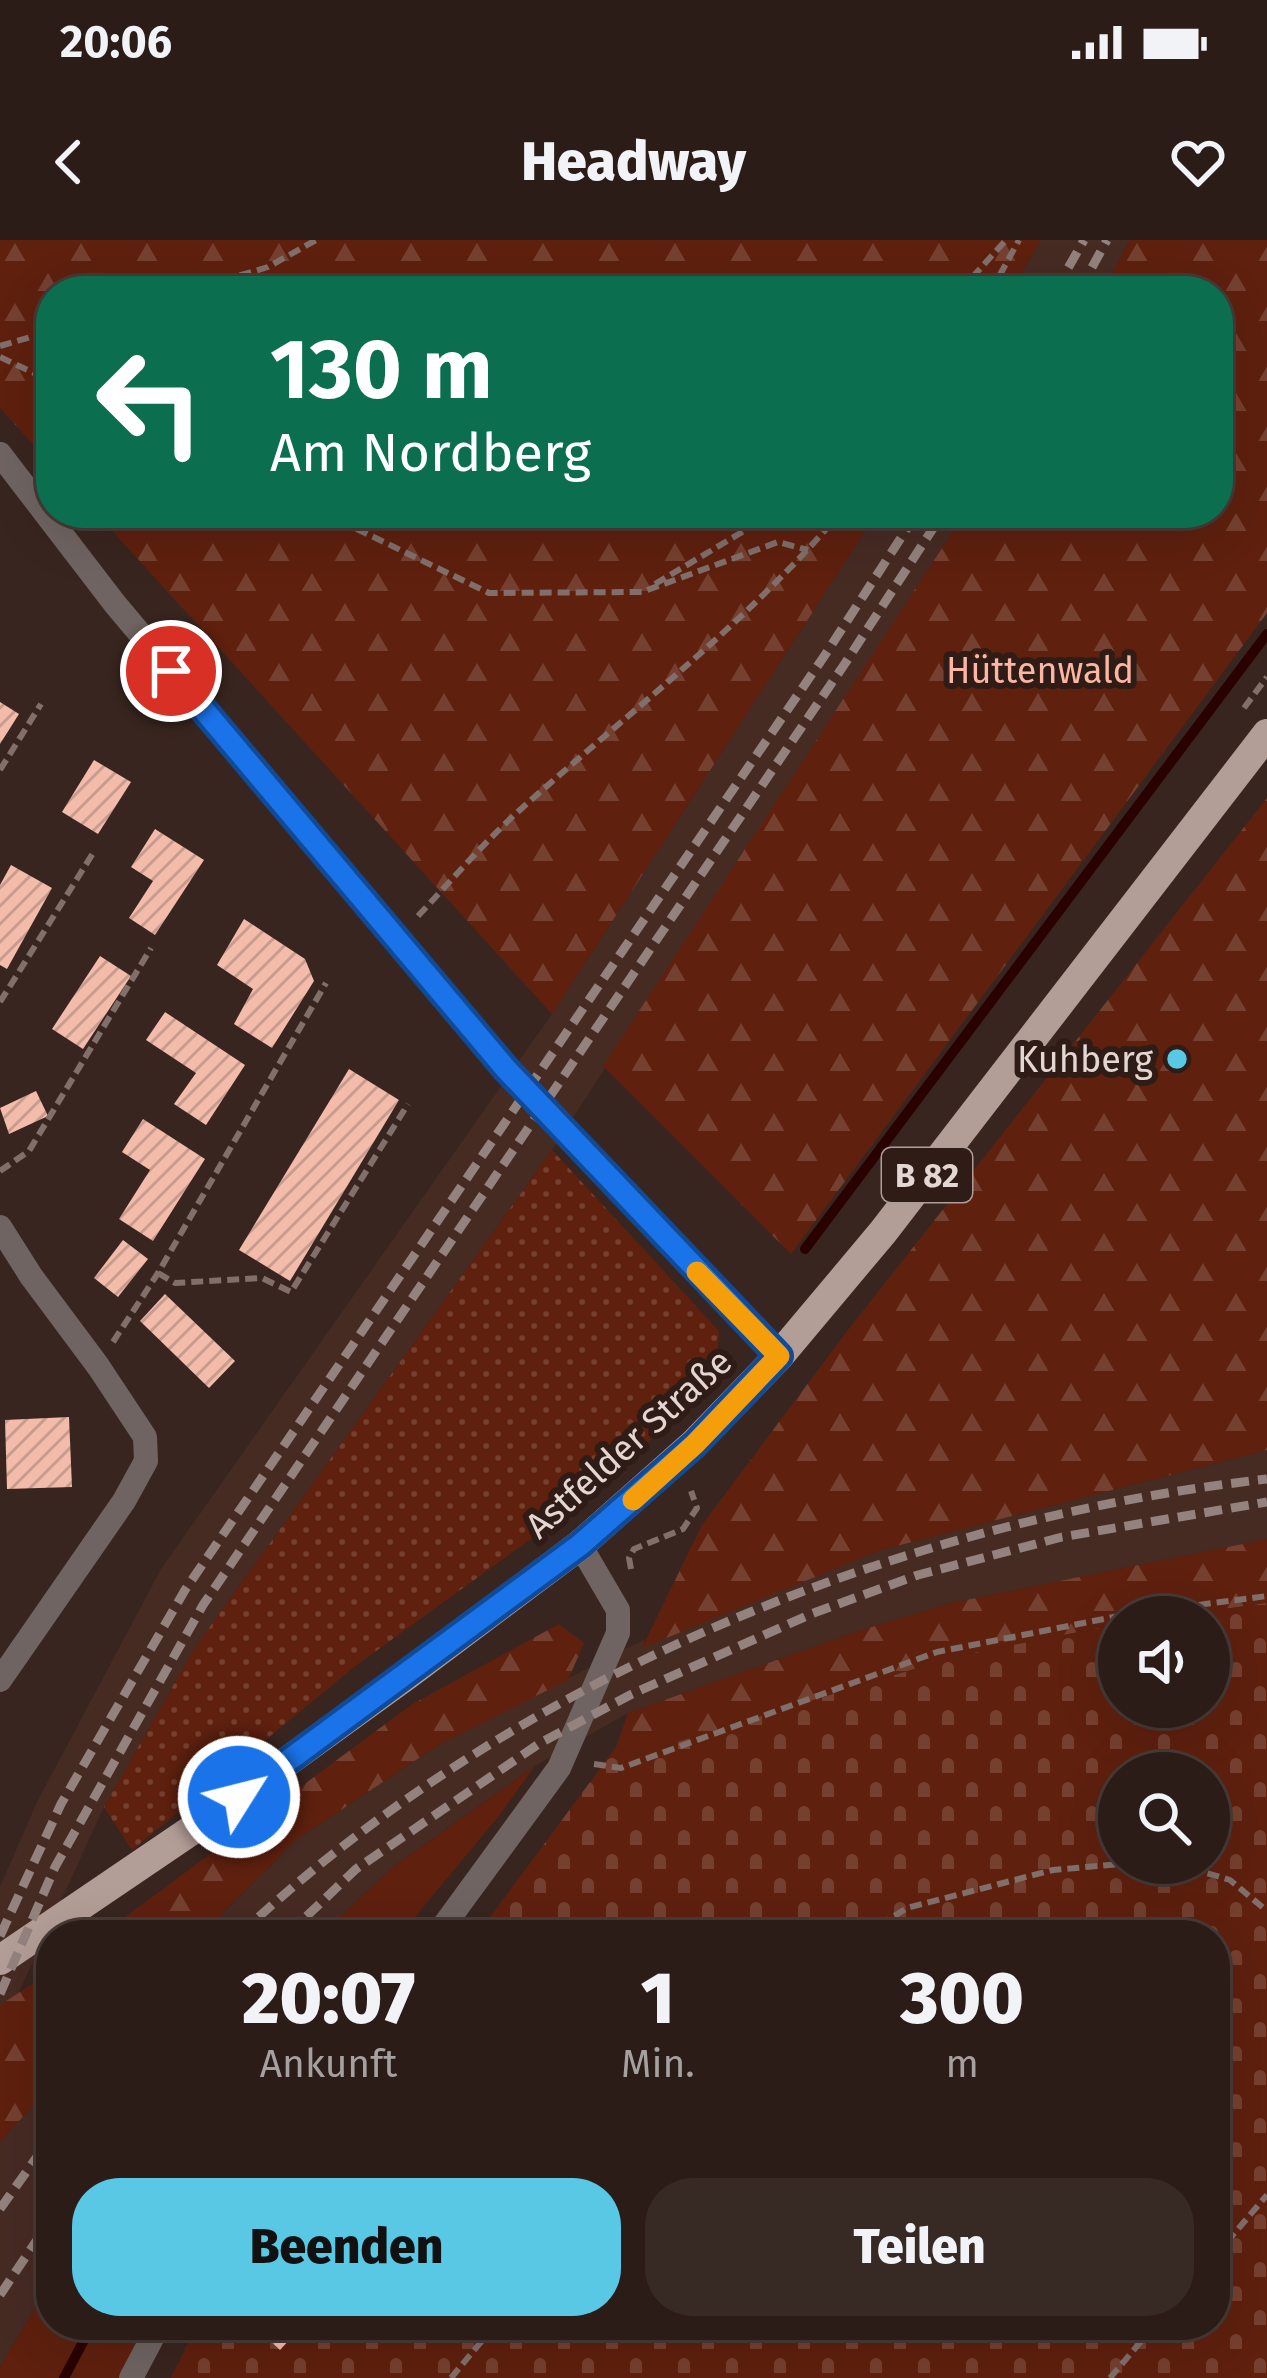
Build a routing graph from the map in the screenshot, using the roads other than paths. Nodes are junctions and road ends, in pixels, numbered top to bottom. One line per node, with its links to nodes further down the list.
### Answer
1 (0, 454): 2 (street)
2 (36, 501)
3 (57, 528): 6 (street)
4 (1267, 734): 6 (main road, Astfelder Straße / B 82)
5 (0, 1227): 8 (street)
6 (779, 1356): 7 (main road, Astfelder Straße / B 82)
7 (580, 1545): 9 (main road, Astfelder Straße / B 82); 10 (street)
8 (0, 1679)
9 (59, 1920)
10 (448, 1920)
11 (36, 1936): 12 (main road, Astfelder Straße / B 82)
12 (0, 1960)
13 (151, 2340): 14 (street)
14 (131, 2378)

